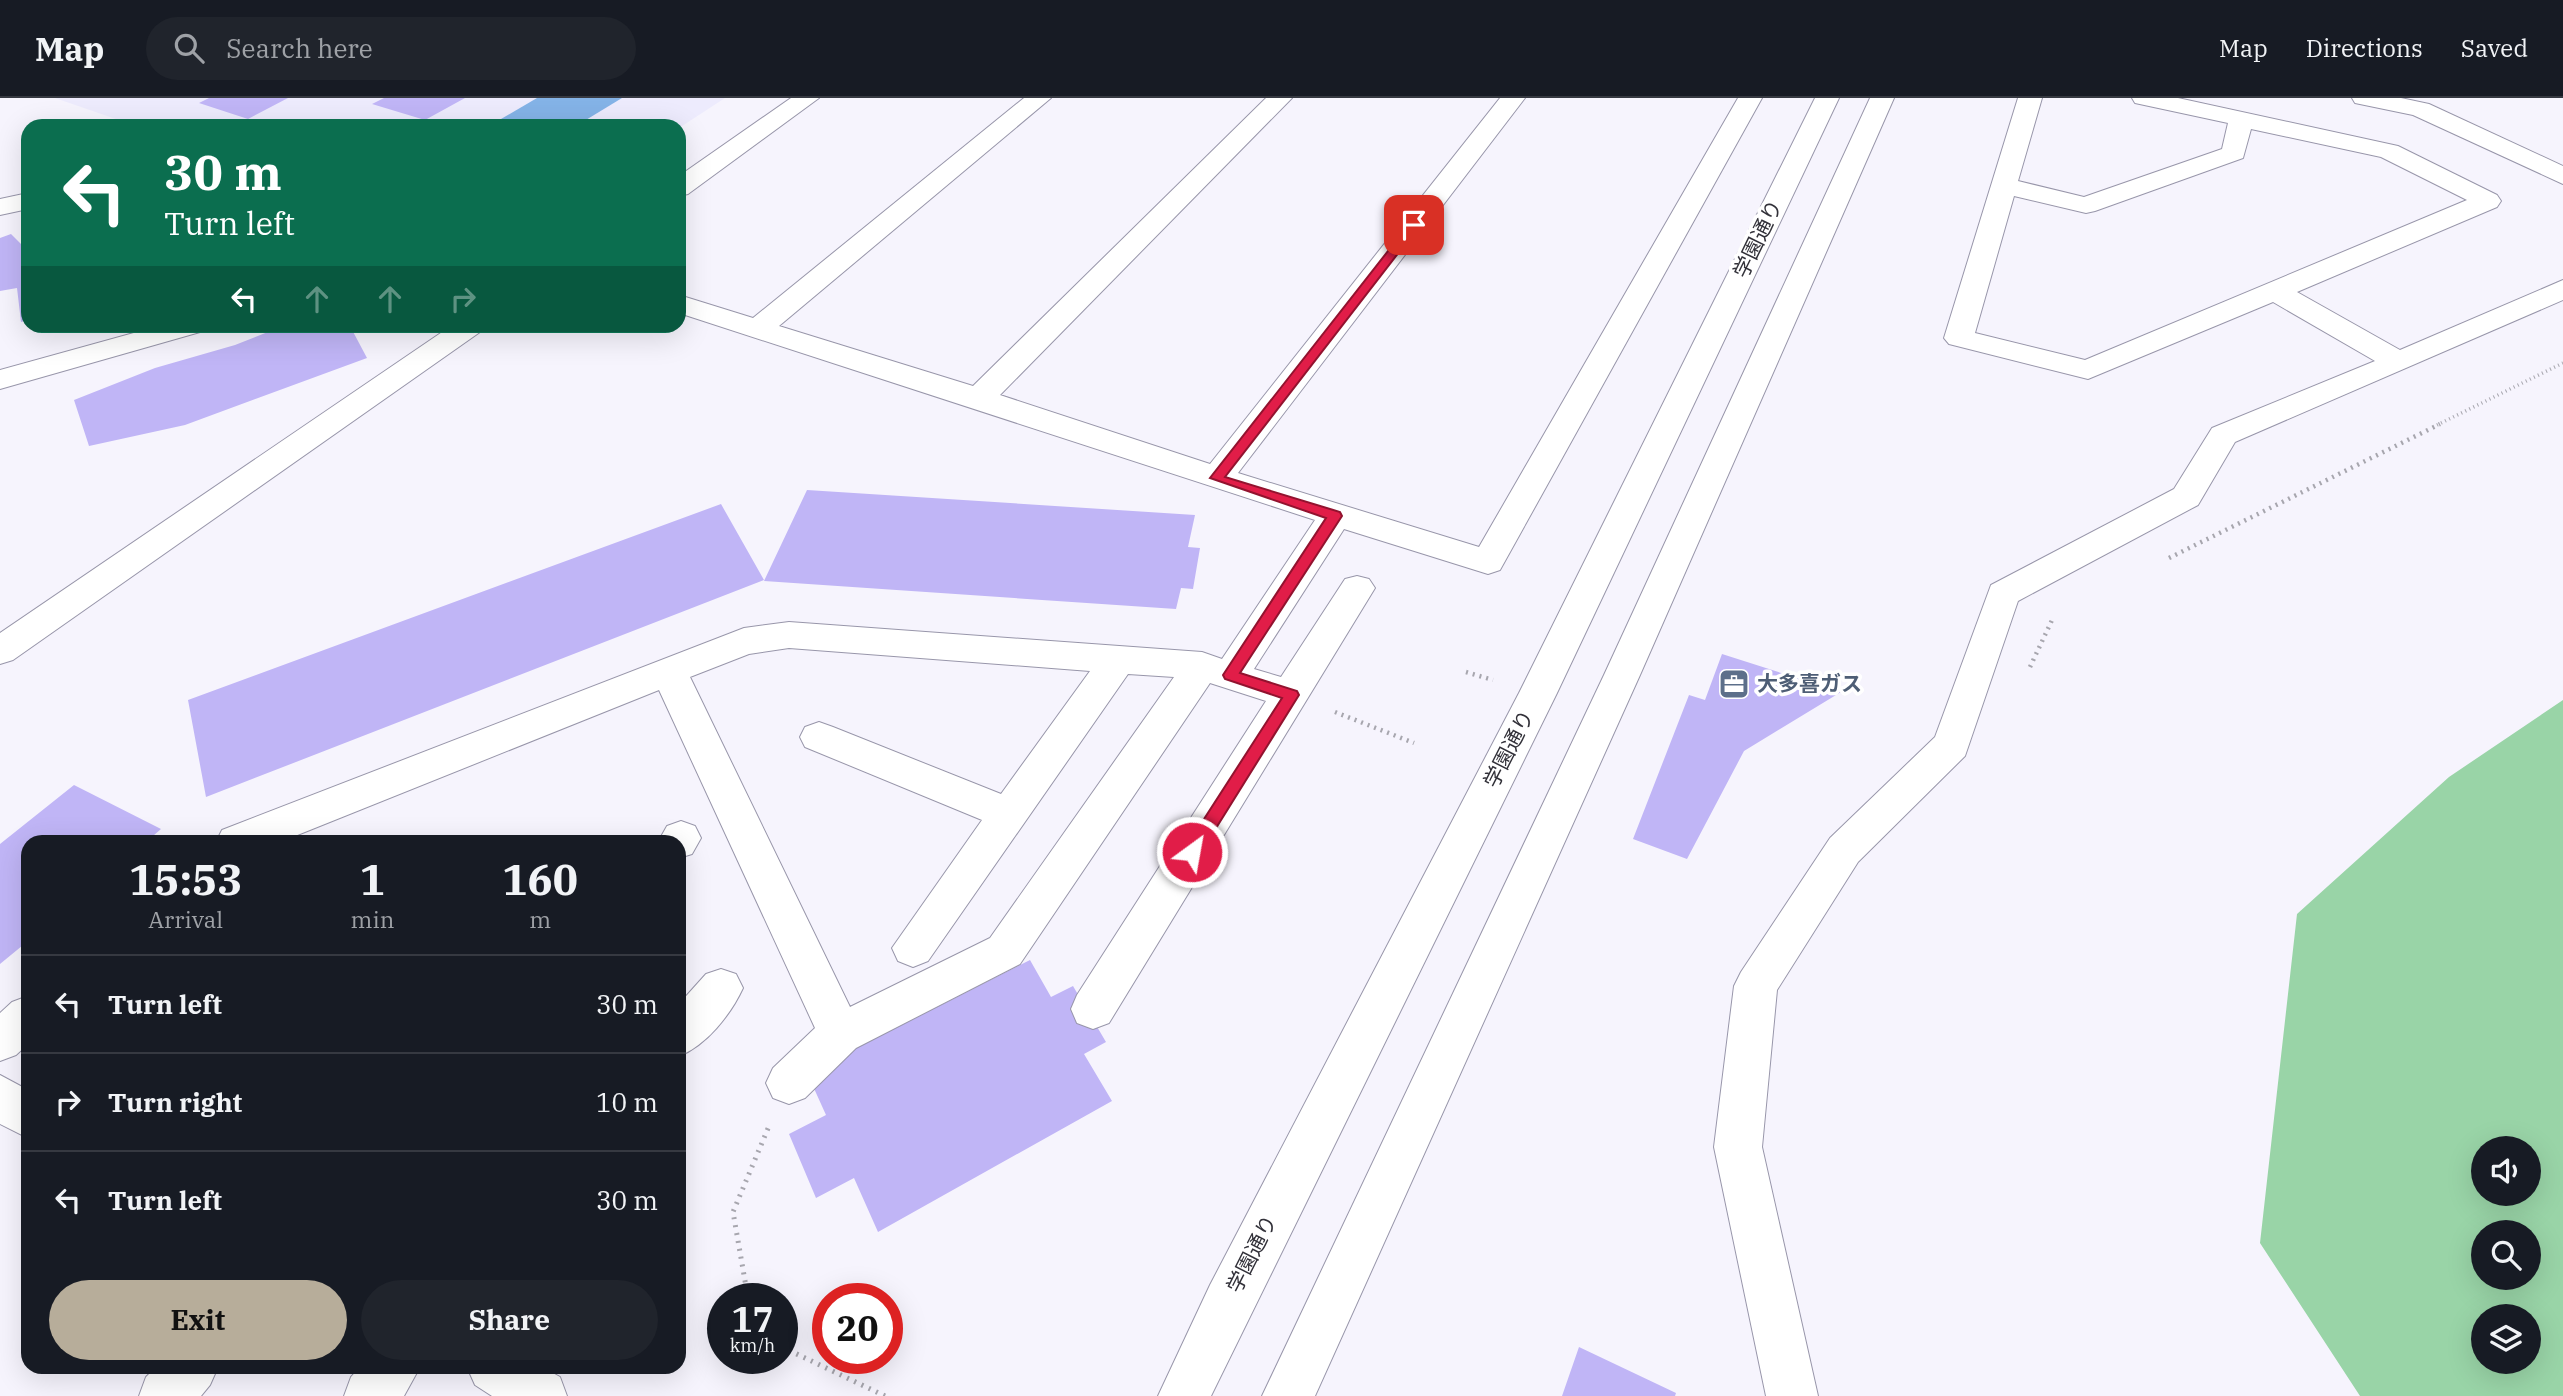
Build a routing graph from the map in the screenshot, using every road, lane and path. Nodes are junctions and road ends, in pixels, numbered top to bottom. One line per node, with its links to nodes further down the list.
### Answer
1 (807, 98): 14 (street)
2 (1039, 98): 21 (street)
3 (1280, 98): 27 (street)
4 (1513, 98): 28 (street)
5 (1750, 98): 29 (street)
6 (1827, 98): 62 (street, 学園通り)
7 (1882, 98): 63 (street)
8 (2030, 98): 15 (street)
9 (2144, 98): 12 (street)
10 (2364, 98): 11 (street)
11 (2428, 103): 13 (street)
12 (2241, 119): 15 (street); 19 (street)
13 (2563, 176)
14 (686, 183)
15 (2004, 186): 19 (street)
16 (21, 202): 17 (street)
17 (0, 207)
18 (2563, 289): 24 (street)
19 (2273, 290): 24 (street)
20 (686, 306): 21 (street)
21 (757, 329): 27 (street)
22 (165, 333): 26 (street)
23 (455, 333): 33 (street)
24 (2399, 362): 64 (street)
25 (2563, 363): 30 (path)
26 (0, 380)
27 (979, 398): 28 (street)
28 (1217, 478): 29 (street)
29 (1335, 516): 36 (street)
30 (2164, 561)
31 (1357, 588): 38 (street)
32 (2053, 616): 37 (path)
33 (0, 651)
34 (1118, 660): 35 (street); 36 (street); 41 (street)
35 (669, 671): 42 (street); 48 (street)
36 (1216, 671): 38 (street); 48 (street)
37 (2026, 675)
38 (1292, 695): 40 (path); 45 (street)
39 (818, 737): 41 (street)
40 (1414, 743)
41 (1009, 814): 43 (street)
42 (264, 835)
43 (913, 948)
44 (721, 988): 47 (street)
45 (1093, 1009)
46 (21, 1022): 49 (street)
47 (686, 1028)
48 (840, 1034): 50 (street)
49 (0, 1041)
50 (789, 1083): 53 (path)
51 (0, 1097): 52 (street)
52 (21, 1111)
53 (745, 1283)
54 (798, 1355): 61 (path)
55 (185, 1374): 58 (street)
56 (388, 1374): 59 (street)
57 (505, 1374): 60 (street)
58 (165, 1396)
59 (370, 1396)
60 (541, 1396)
61 (885, 1396)
62 (1184, 1396)
63 (1288, 1396)
64 (1792, 1396)

